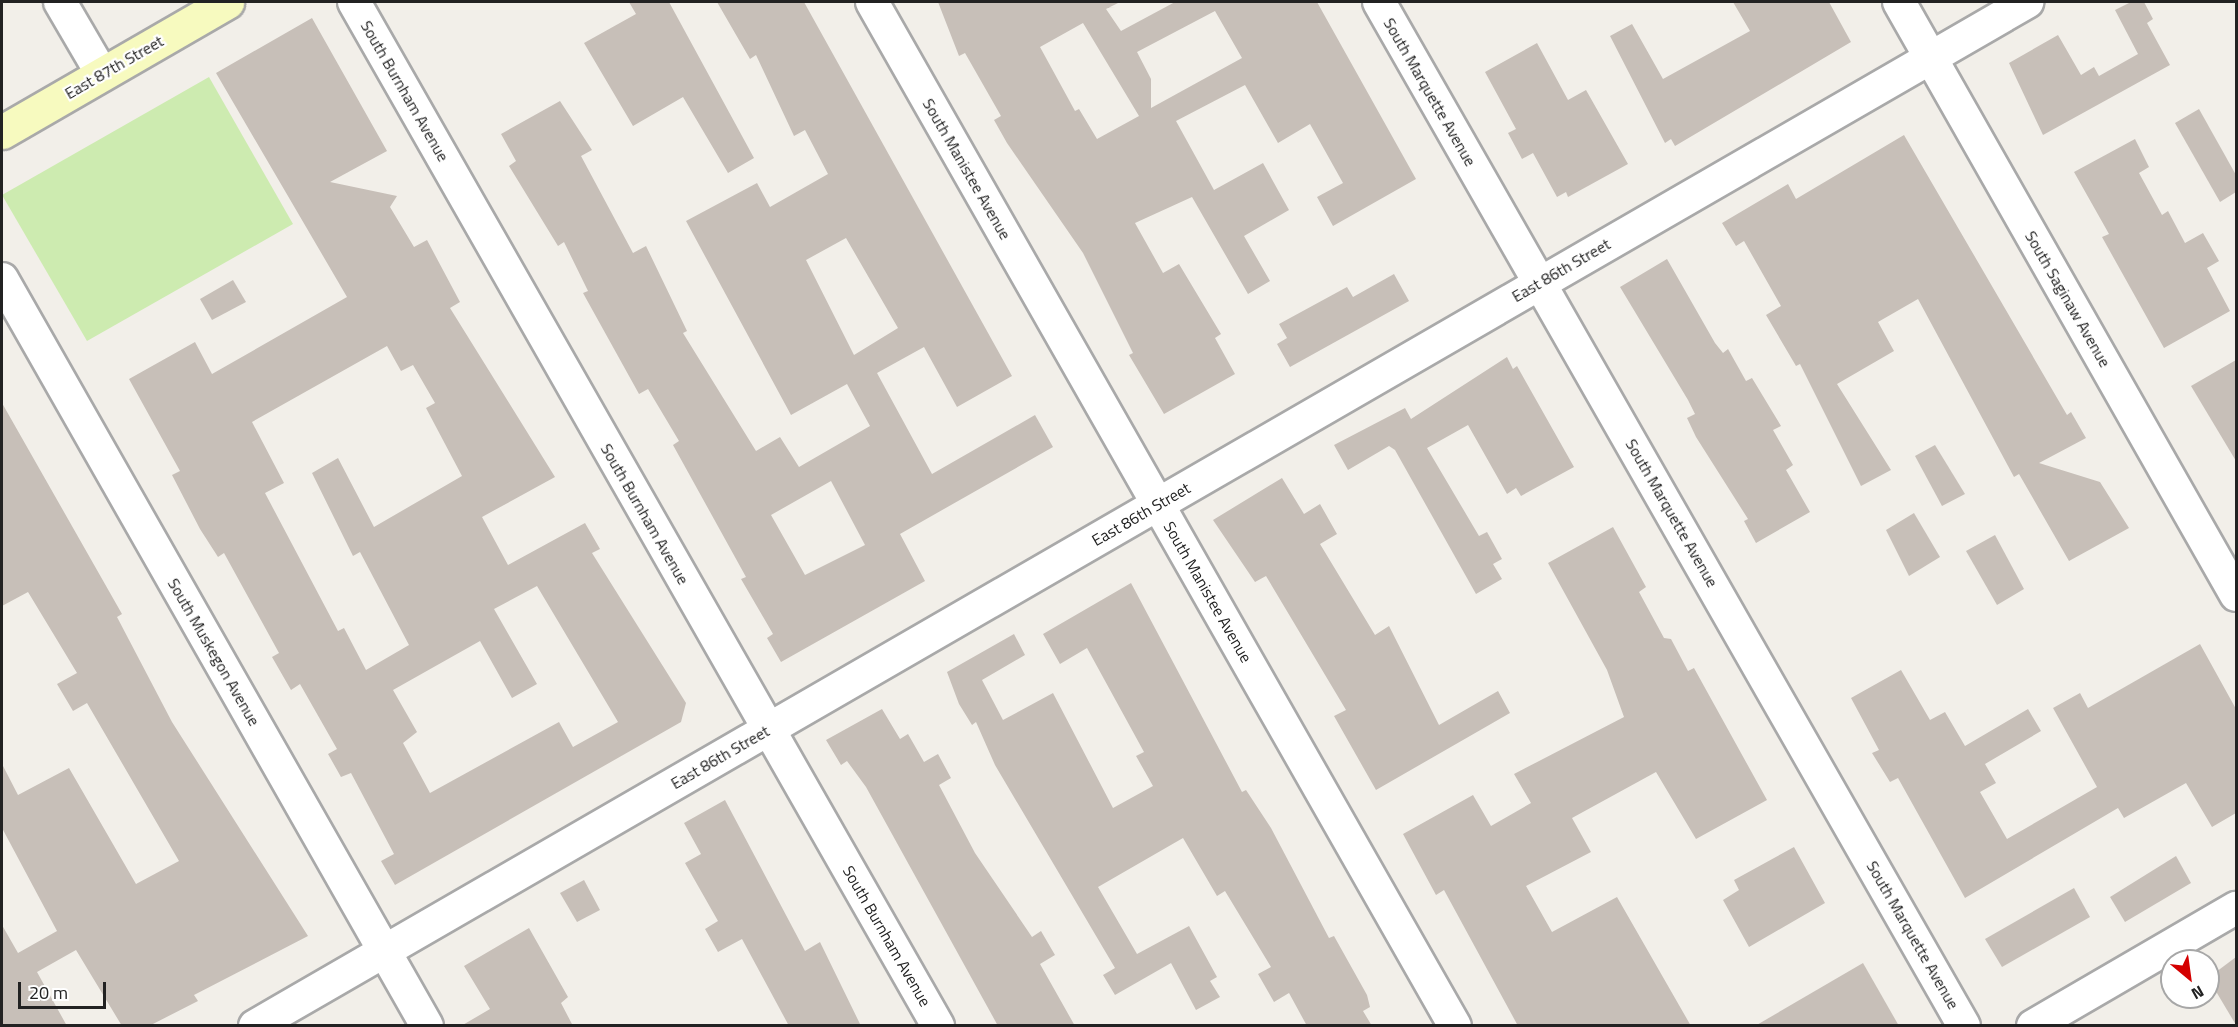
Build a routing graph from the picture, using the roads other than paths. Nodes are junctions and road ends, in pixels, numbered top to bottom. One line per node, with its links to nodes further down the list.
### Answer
1 (60, 2): 9 (street)
2 (227, 2): 9 (main road, East 87th Street)
3 (354, 2): 15 (street, South Burnham Avenue)
4 (872, 2): 13 (street, South Manistee Avenue)
5 (1379, 2): 12 (street, South Marquette Avenue)
6 (1899, 2): 8 (street, South Saginaw Avenue)
7 (2027, 2): 8 (street, East 86th Street)
8 (1930, 57): 12 (street, East 86th Street); 14 (street, South Saginaw Avenue)
9 (102, 74): 10 (main road, East 87th Street)
10 (2, 132)
11 (2, 279): 17 (street, South Muskegon Avenue)
12 (1540, 283): 13 (street, East 86th Street); 22 (street, South Marquette Avenue)
13 (1158, 504): 15 (street, East 86th Street); 21 (street, South Manistee Avenue)
14 (2236, 596)
15 (768, 729): 17 (street, East 86th Street); 20 (street, South Burnham Avenue)
16 (2236, 908): 23 (street)
17 (384, 950): 18 (street, East 86th Street); 19 (street, South Muskegon Avenue)
18 (255, 1026)
19 (427, 1026)
20 (938, 1026)
21 (1455, 1026)
22 (1964, 1026)
23 (2033, 1026)

